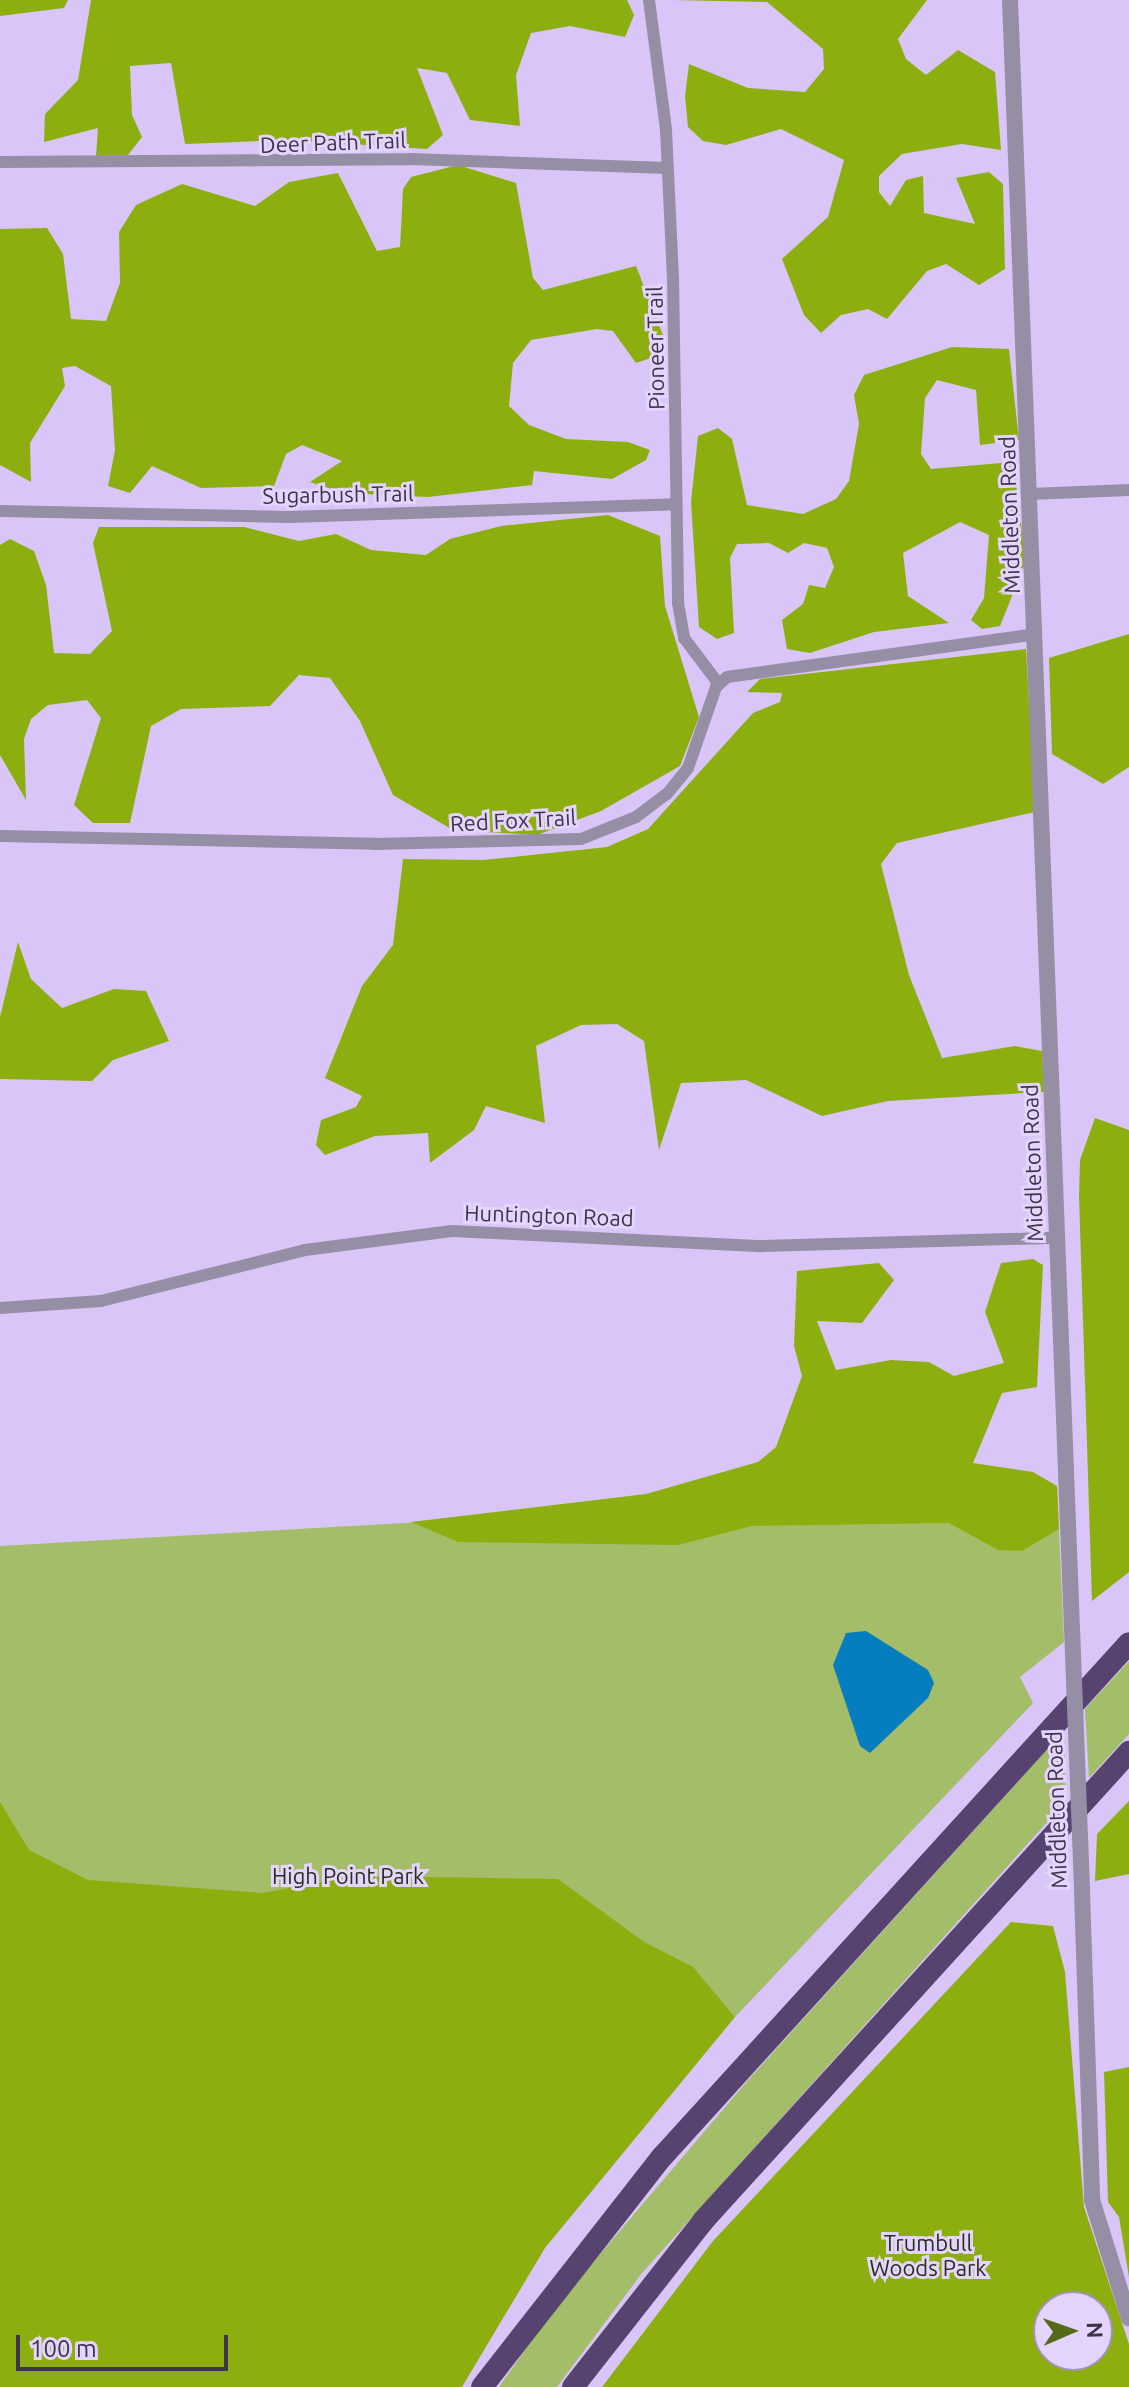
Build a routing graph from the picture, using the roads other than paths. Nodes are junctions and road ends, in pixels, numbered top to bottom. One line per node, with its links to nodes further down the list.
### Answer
1 (649, 0): 4 (street, Pioneer Trail)
2 (1010, 0): 6 (street, Middleton Road)
3 (0, 162): 4 (street, Deer Path Trail)
4 (667, 168): 7 (street, Pioneer Trail)
5 (1129, 490): 6 (street)
6 (1030, 494): 9 (street, Middleton Road)
7 (676, 504): 8 (street, Sugarbush Trail); 10 (street, Pioneer Trail)
8 (0, 511)
9 (1035, 634): 10 (street); 12 (street, Middleton Road)
10 (718, 683): 11 (street, Red Fox Trail)
11 (0, 836)
12 (1057, 1238): 13 (street, Huntington Road); 16 (street, Middleton Road, bridge)
13 (0, 1308)
14 (1129, 1643): 17 (highway)
15 (1129, 1752): 18 (highway)
16 (1129, 2318)
17 (482, 2387)
18 (573, 2387)

